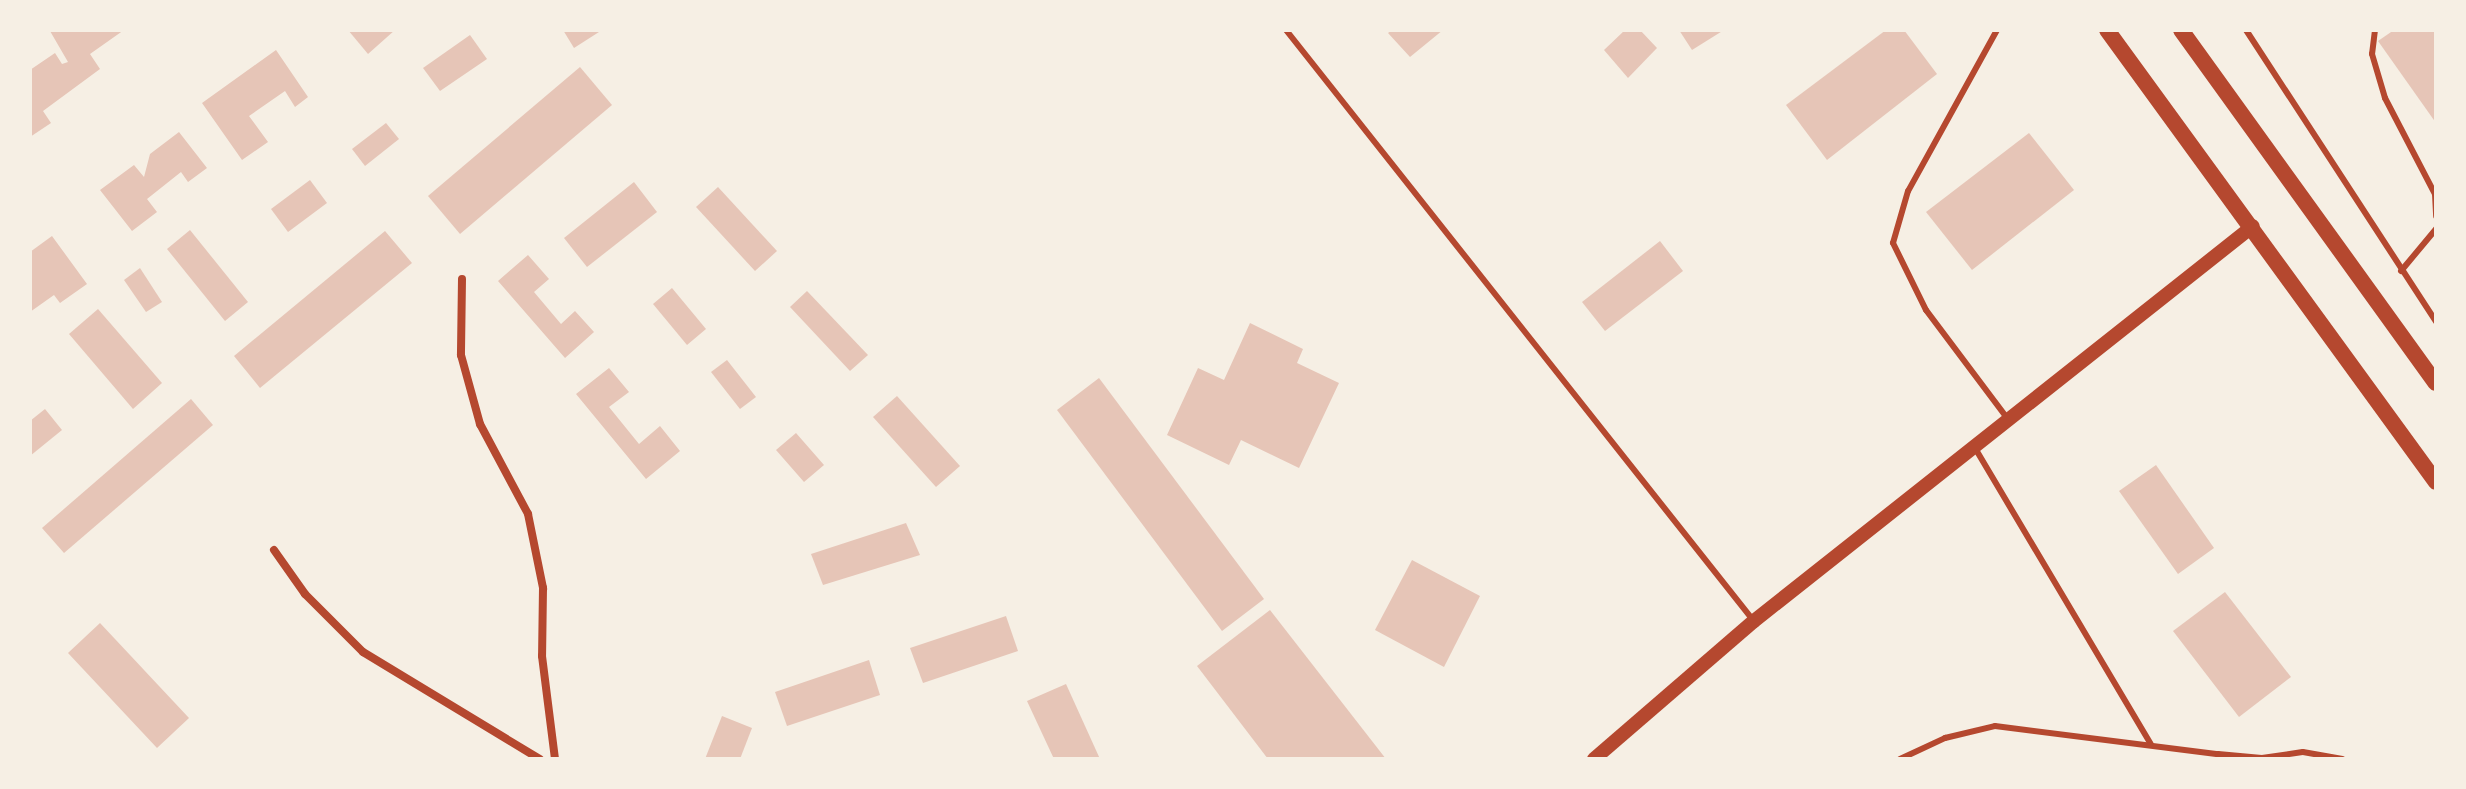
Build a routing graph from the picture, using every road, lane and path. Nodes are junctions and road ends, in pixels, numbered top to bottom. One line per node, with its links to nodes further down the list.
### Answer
1 (1286, 30): 18 (lane)
2 (1997, 30): 14 (lane)
3 (2107, 30): 8 (main road)
4 (2181, 30): 13 (main road)
5 (2246, 30): 10 (lane)
6 (2375, 30): 7 (lane)
7 (2436, 216)
8 (2253, 226): 14 (street); 16 (main road)
9 (2436, 229): 10 (lane)
10 (2401, 271): 12 (lane)
11 (462, 279): 21 (street)
12 (2436, 321)
13 (2436, 383)
14 (2007, 418): 15 (street)
15 (1973, 444): 18 (street); 19 (lane)
16 (2436, 482)
17 (274, 550): 20 (street)
18 (1754, 621): 22 (street)
19 (2151, 744): 23 (lane); 24 (lane)
20 (540, 759)
21 (555, 759)
22 (1594, 759)
23 (1900, 759)
24 (2342, 759)

